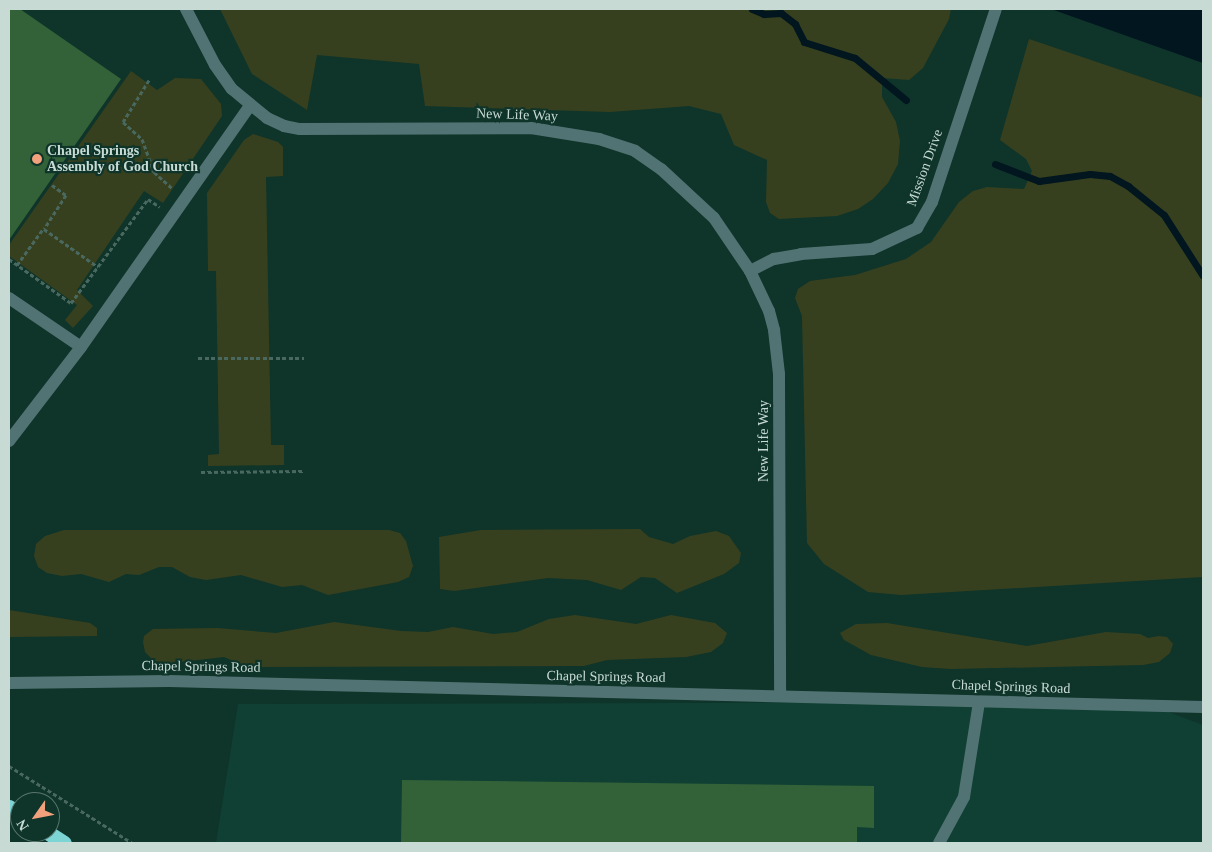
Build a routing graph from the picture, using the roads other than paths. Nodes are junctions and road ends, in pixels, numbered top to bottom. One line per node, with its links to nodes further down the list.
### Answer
1 (186, 9): 3 (street, New Life Way)
2 (996, 9): 4 (street, Mission Drive)
3 (250, 106): 4 (street, New Life Way); 6 (street)
4 (750, 271): 9 (street, New Life Way)
5 (9, 298): 6 (street)
6 (81, 347): 7 (street)
7 (9, 442)
8 (9, 683): 9 (street, Chapel Springs Road)
9 (780, 696): 10 (street, Chapel Springs Road)
10 (979, 702): 11 (street, Chapel Springs Road); 12 (street)
11 (1203, 707)
12 (939, 843)

